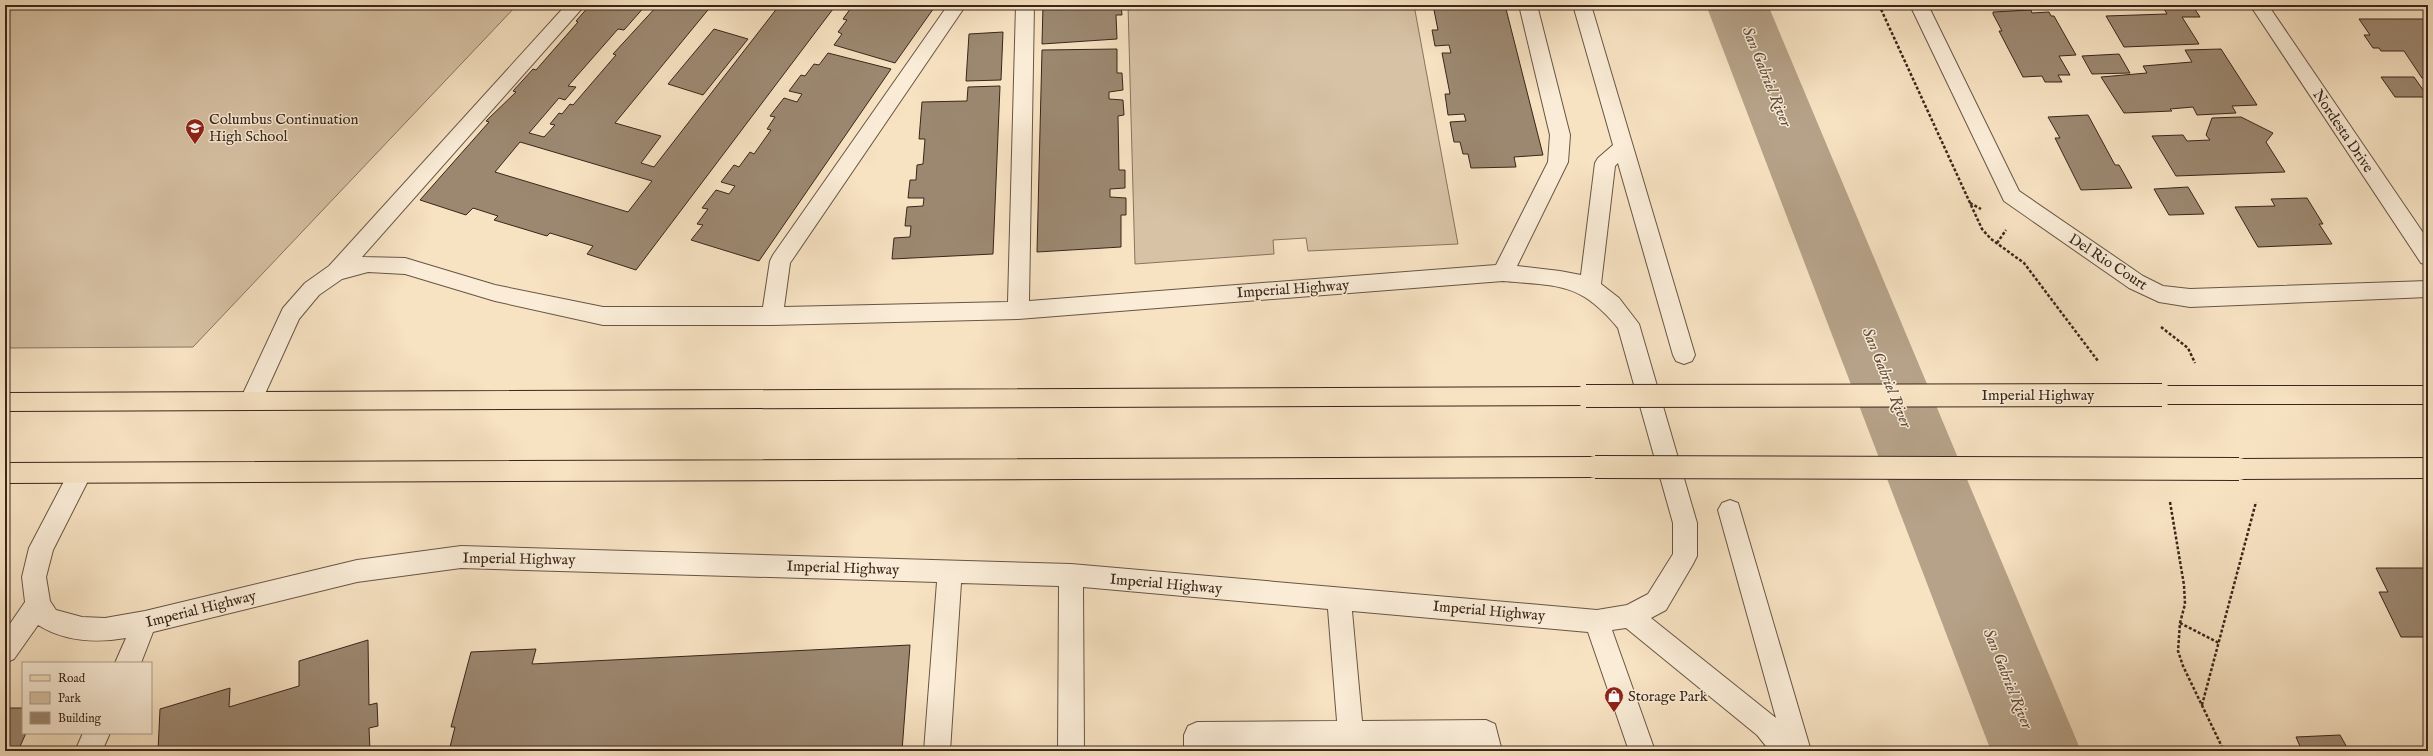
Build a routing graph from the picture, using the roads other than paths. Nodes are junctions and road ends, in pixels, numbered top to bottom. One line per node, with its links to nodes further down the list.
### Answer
1 (576, 5): 10 (street)
2 (957, 5): 15 (street)
3 (1025, 5): 14 (street)
4 (1528, 5): 11 (street)
5 (1582, 5): 8 (street)
6 (1919, 5): 13 (street, Del Rio Court)
7 (2259, 5): 9 (street, Nordesta Drive)
8 (1623, 148): 12 (street); 16 (street)
9 (2428, 257)
10 (336, 272): 15 (street, Imperial Highway); 18 (street, Imperial Highway)
11 (1503, 273): 12 (street, Imperial Highway); 14 (street, Imperial Highway)
12 (1590, 288): 28 (street, Imperial Highway)
13 (2428, 288)
14 (1018, 310): 15 (street, Imperial Highway)
15 (772, 316)
16 (1684, 355)
17 (2428, 394): 18 (main road, Imperial Highway, bridge)
18 (252, 400): 19 (main road, Imperial Highway)
19 (5, 402)
20 (2428, 468): 22 (main road, bridge)
21 (5, 473): 22 (main road)
22 (80, 473): 27 (street)
23 (1730, 510): 42 (street)
24 (950, 570): 25 (street, Imperial Highway); 30 (street, Imperial Highway); 36 (street)
25 (1071, 576): 26 (street, Imperial Highway); 37 (street)
26 (1339, 598): 29 (street, Imperial Highway); 34 (street)
27 (38, 605): 30 (street, Imperial Highway); 31 (street)
28 (1630, 616): 29 (street, Imperial Highway); 41 (street)
29 (1597, 621): 40 (street)
30 (145, 623): 32 (street)
31 (5, 651)
32 (128, 662)
33 (96, 734): 35 (street)
34 (1351, 742): 38 (street); 39 (street)
35 (88, 751)
36 (937, 751)
37 (1071, 751)
38 (1197, 751)
39 (1489, 751)
40 (1642, 751)
41 (1786, 751)
42 (1798, 751)

